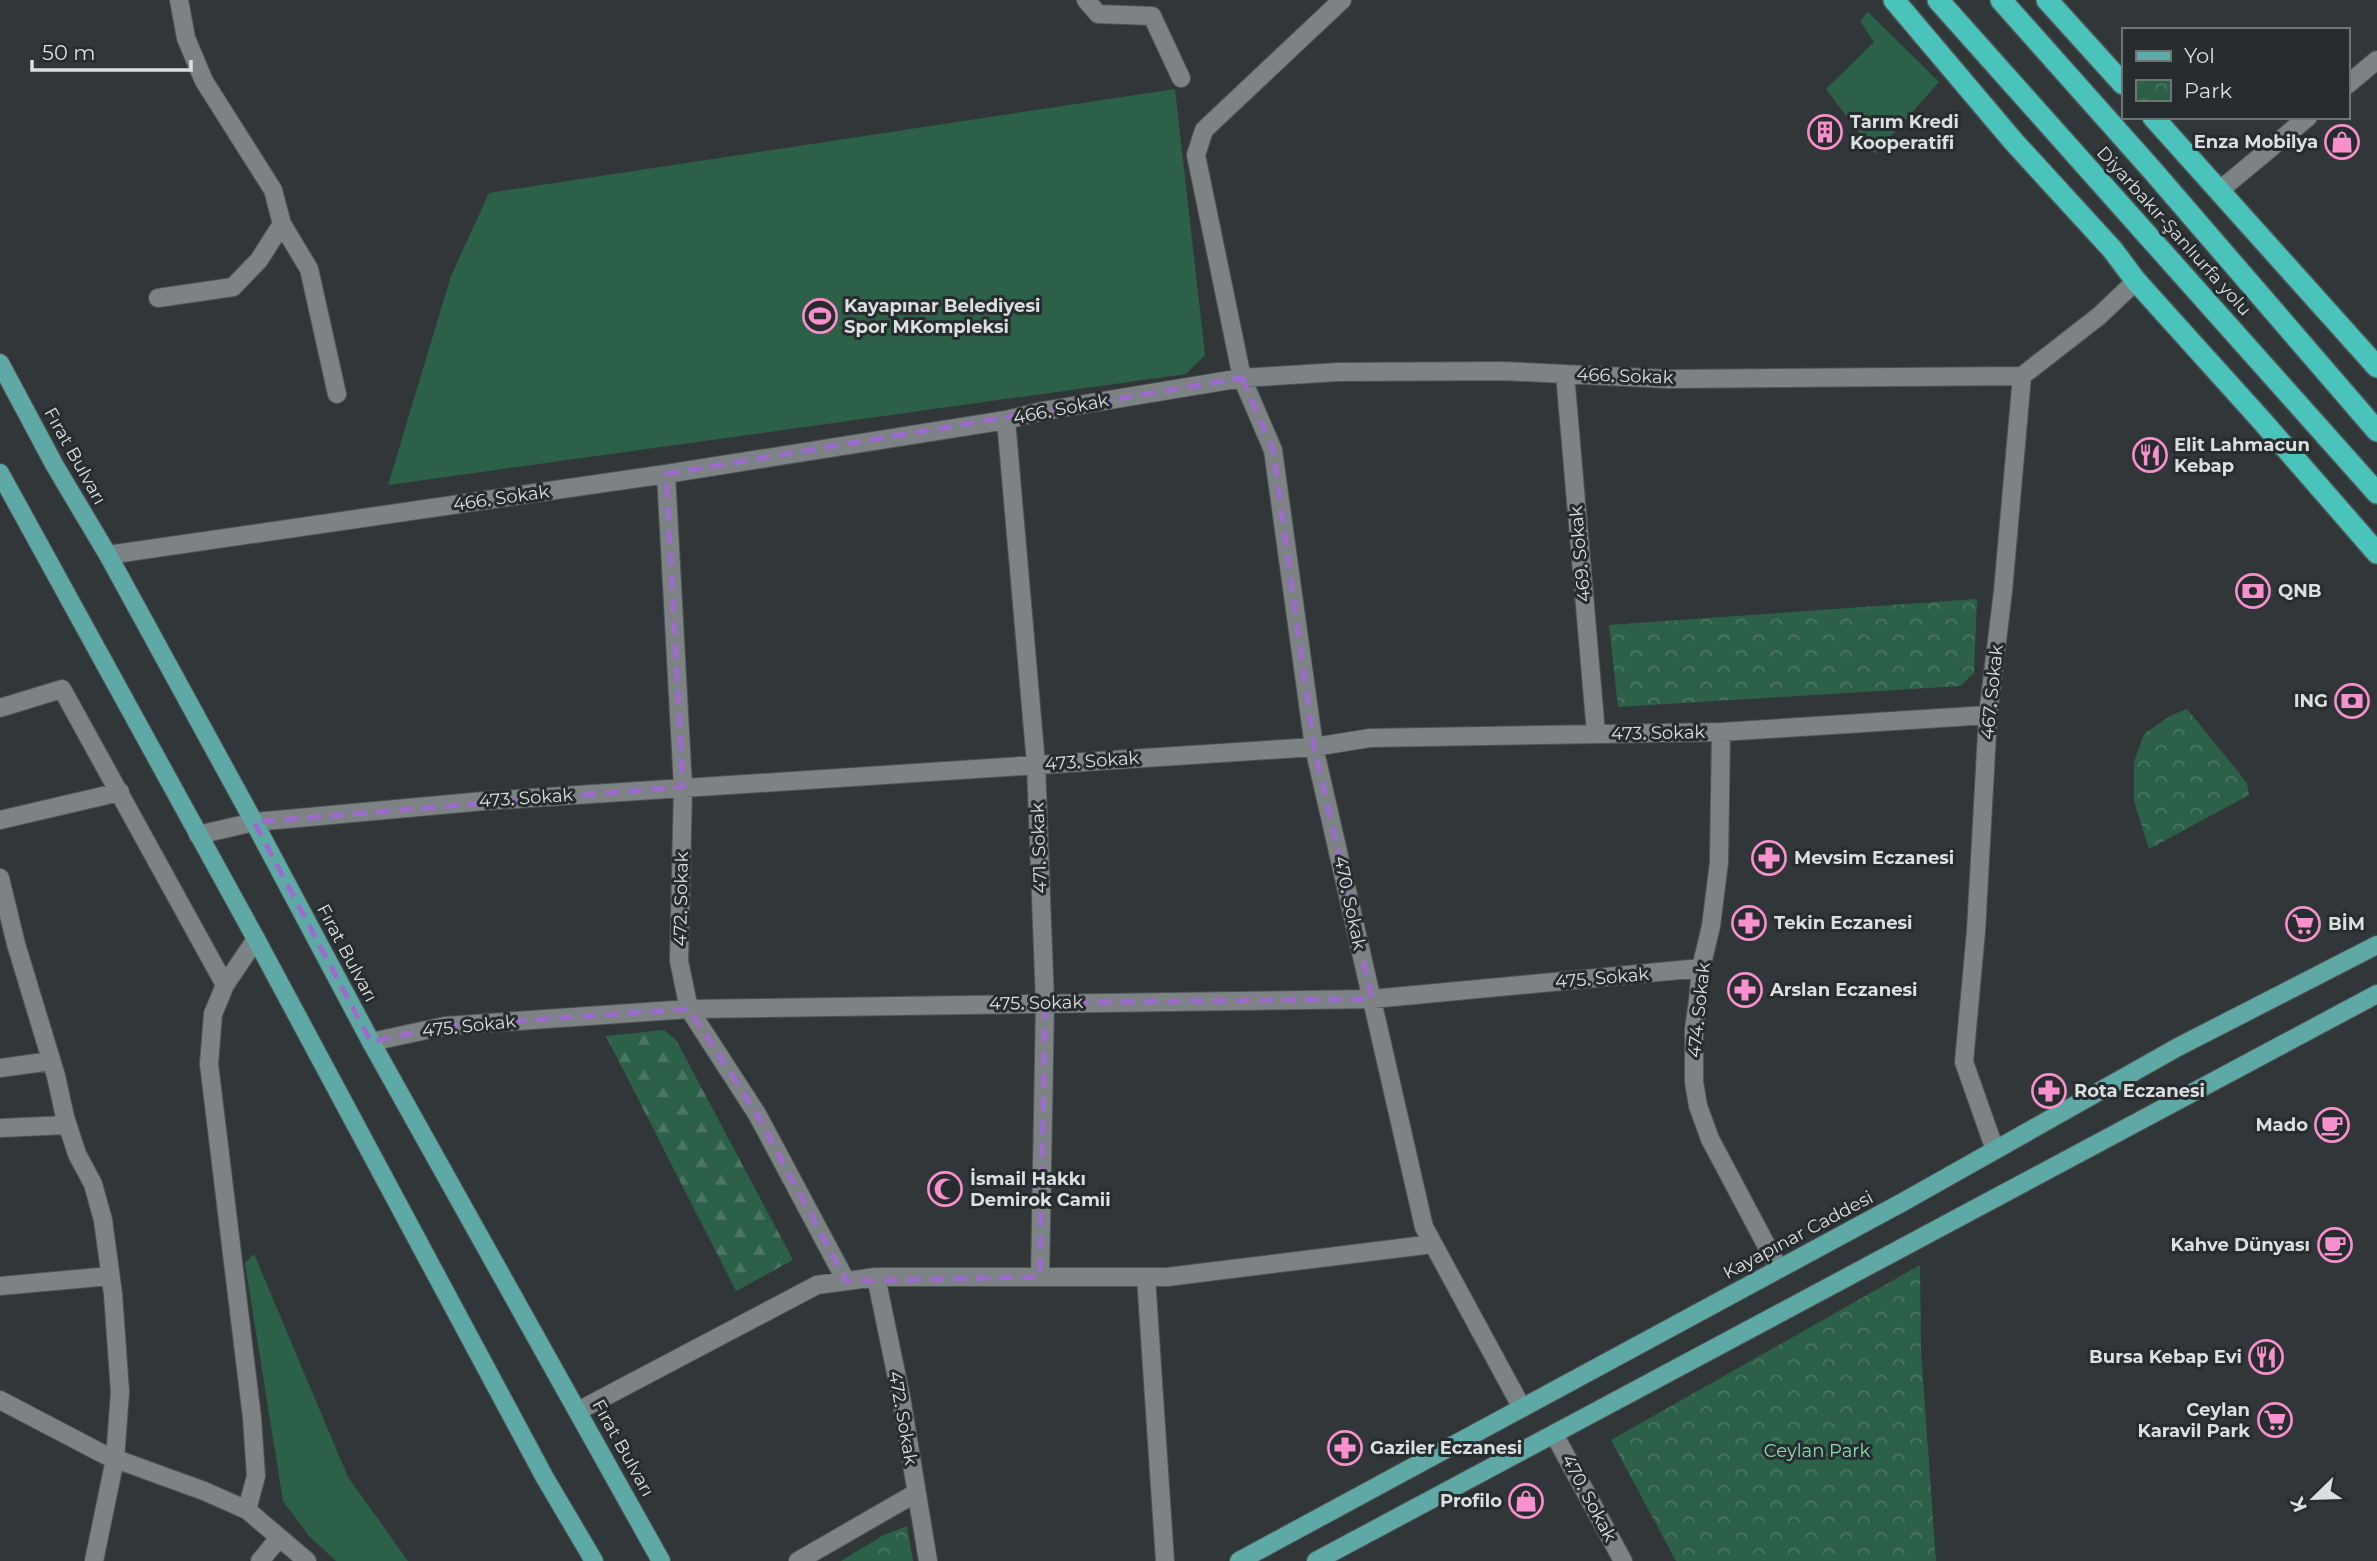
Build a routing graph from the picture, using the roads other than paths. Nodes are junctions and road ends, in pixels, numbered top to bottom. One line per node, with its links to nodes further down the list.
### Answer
1 (179, 0): 15 (street)
2 (1086, 0): 9 (street)
3 (1342, 0): 22 (street, 470. Sokak)
4 (1894, 0): 16 (highway)
5 (1938, 0): 28 (highway, Diyarbakır-Şanlıurfa yolu)
6 (2001, 0): 25 (highway, Diyarbakır-Şanlıurfa yolu)
7 (2047, 0): 10 (highway)
8 (2377, 60): 11 (street)
9 (1181, 78)
10 (2122, 83)
11 (2349, 83)
12 (2155, 119): 14 (highway)
13 (2306, 119): 14 (street)
14 (2220, 190): 19 (highway)
15 (282, 223): 17 (street); 23 (street)
16 (2136, 281): 21 (street); 29 (highway)
17 (158, 298)
18 (0, 363): 30 (main road, Fırat Bulvarı)
19 (2377, 366)
20 (1565, 374): 21 (street, 466. Sokak); 22 (street, 466. Sokak); 34 (street, 469. Sokak)
21 (2022, 376): 32 (street, 467. Sokak)
22 (1242, 378): 24 (street, 466. Sokak); 35 (street, 470. Sokak)
23 (337, 394)
24 (1006, 420): 27 (street, 466. Sokak); 36 (street, 471. Sokak)
25 (2377, 431)
26 (0, 473): 41 (main road)
27 (666, 474): 30 (street, 466. Sokak); 37 (street, 472. Sokak)
28 (2377, 493)
29 (2377, 553)
30 (107, 555): 40 (main road, Fırat Bulvarı)
31 (0, 708): 38 (street)
32 (1988, 715): 33 (street, 473. Sokak); 56 (street, 467. Sokak)
33 (1721, 732): 34 (street, 473. Sokak); 45 (street, 474. Sokak)
34 (1596, 733): 35 (street, 473. Sokak)
35 (1314, 747): 36 (street, 473. Sokak); 48 (street, 470. Sokak)
36 (1036, 764): 37 (street, 473. Sokak); 49 (street, 471. Sokak)
37 (682, 787): 40 (street, 473. Sokak); 50 (street, 472. Sokak)
38 (120, 792): 39 (street); 46 (street)
39 (0, 820)
40 (254, 822): 41 (street, 473. Sokak); 51 (main road, Fırat Bulvarı)
41 (198, 835): 43 (main road)
42 (0, 878): 52 (street)
43 (256, 939): 46 (street); 76 (main road)
44 (2377, 945): 56 (main road, Kayapınar Caddesi)
45 (1701, 968): 48 (street, 475. Sokak); 58 (street, 474. Sokak)
46 (225, 985): 71 (street)
47 (2377, 994): 68 (main road)
48 (1372, 999): 49 (street, 475. Sokak); 57 (street, 470. Sokak)
49 (1045, 1003): 50 (street, 475. Sokak); 61 (street, 471. Sokak)
50 (690, 1009): 51 (street, 475. Sokak); 63 (street, 472. Sokak)
51 (371, 1042): 67 (main road, Fırat Bulvarı)
52 (51, 1060): 53 (street); 54 (street)
53 (0, 1068)
54 (67, 1125): 55 (street); 59 (street)
55 (0, 1128)
56 (1996, 1150): 58 (main road, Kayapınar Caddesi)
57 (1433, 1244): 62 (street); 66 (street, 470. Sokak)
58 (1779, 1269): 66 (main road, Kayapınar Caddesi)
59 (110, 1276): 64 (street); 69 (street)
60 (876, 1276): 61 (street); 63 (street); 70 (street, 472. Sokak)
61 (1040, 1277): 62 (street)
62 (1146, 1277): 80 (street)
63 (845, 1281): 67 (street)
64 (0, 1286)
65 (0, 1399): 69 (street)
66 (1522, 1408): 81 (main road, Kayapınar Caddesi)
67 (578, 1411): 77 (main road, Fırat Bulvarı)
68 (1554, 1434): 82 (main road); 83 (street, 470. Sokak)
69 (116, 1460): 71 (street); 73 (street)
70 (916, 1493): 78 (street); 79 (street, 472. Sokak)
71 (247, 1510): 72 (street)
72 (279, 1538): 74 (street); 75 (street)
73 (94, 1561)
74 (260, 1561)
75 (307, 1561)
76 (594, 1561)
77 (661, 1561)
78 (798, 1561)
79 (928, 1561)
80 (1165, 1561)
81 (1239, 1561)
82 (1317, 1561)
83 (1623, 1561)

